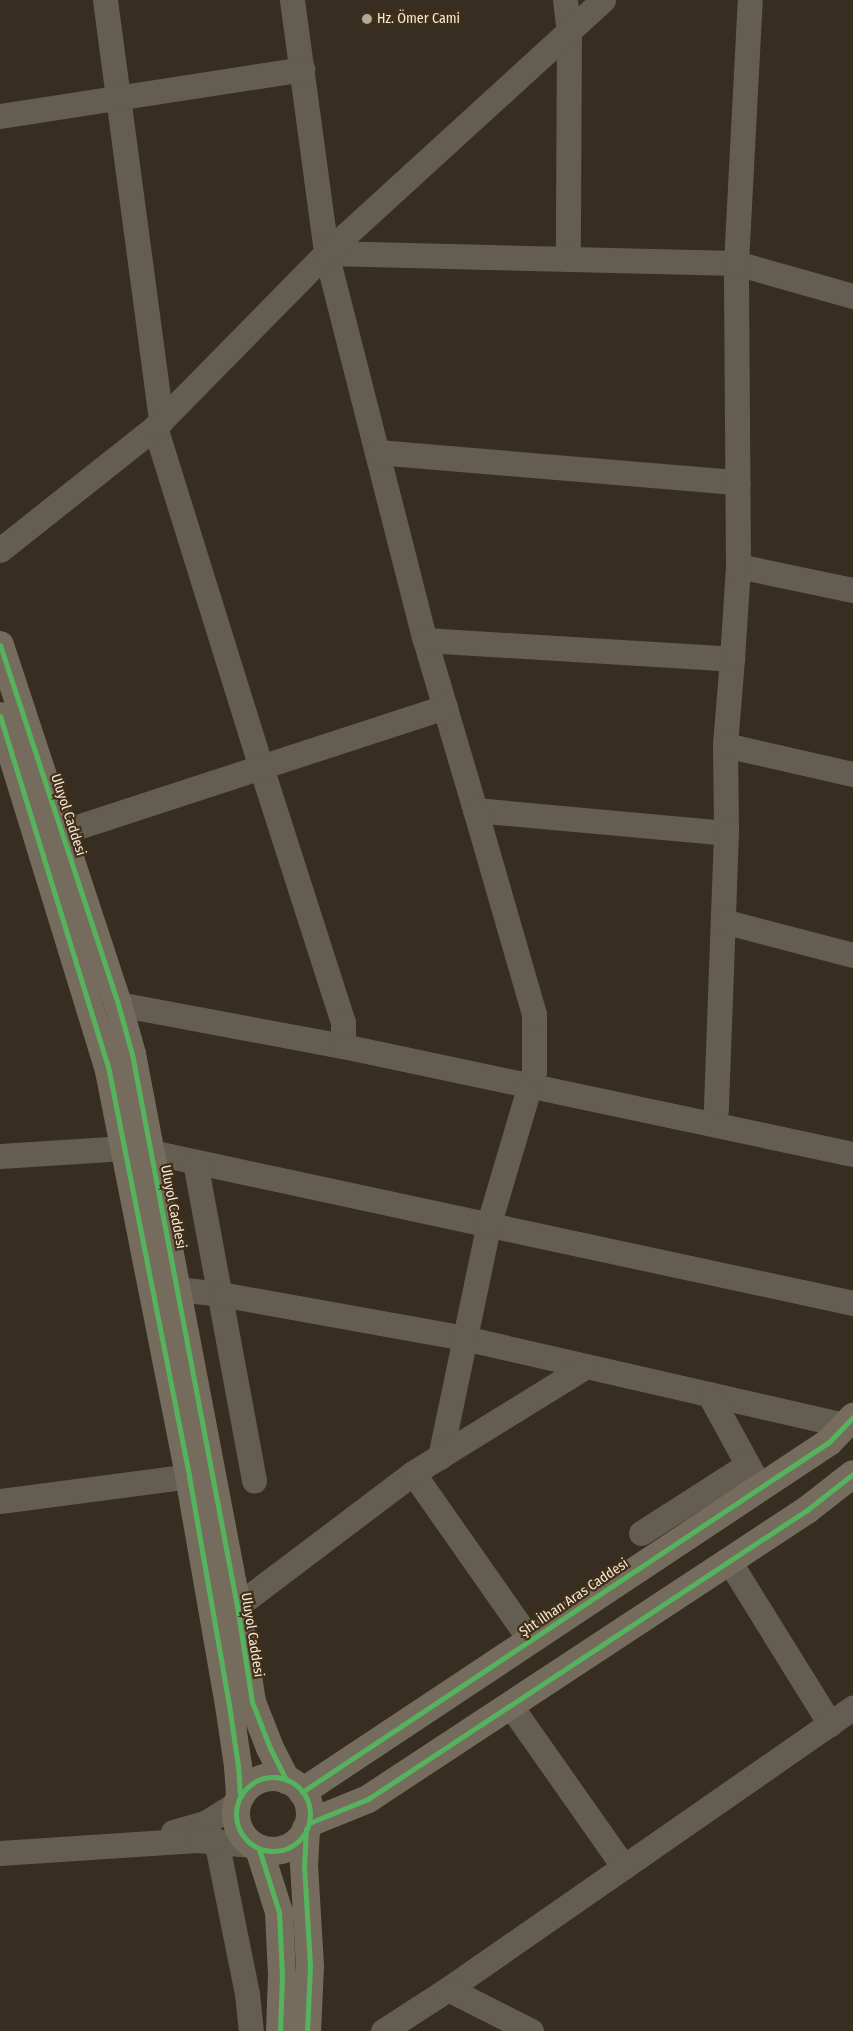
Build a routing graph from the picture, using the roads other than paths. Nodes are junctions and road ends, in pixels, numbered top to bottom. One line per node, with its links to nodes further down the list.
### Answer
1 (105, 0): 8 (street)
2 (292, 0): 7 (street)
3 (565, 0): 6 (street)
4 (603, 0): 6 (street)
5 (750, 0): 12 (street)
6 (570, 31): 10 (street); 11 (street)
7 (302, 69): 8 (street); 10 (street)
8 (117, 98): 9 (street); 14 (street)
9 (0, 116)
10 (326, 253): 11 (street); 14 (street); 15 (street)
11 (568, 259): 12 (street)
12 (736, 263): 13 (street); 16 (street)
13 (853, 296)
14 (158, 424): 17 (street); 26 (street)
15 (377, 452): 16 (street); 20 (street)
16 (738, 482): 18 (street)
17 (0, 550)
18 (738, 566): 19 (street); 22 (street)
19 (853, 590)
20 (425, 640): 22 (street); 23 (street)
21 (0, 645): 29 (main road, Uluyol Caddesi)
22 (732, 659): 25 (street)
23 (445, 708): 26 (street); 28 (street)
24 (0, 716): 37 (main road)
25 (726, 745): 27 (street); 30 (street)
26 (261, 767): 29 (street); 34 (street)
27 (853, 774)
28 (475, 810): 30 (street); 35 (street)
29 (62, 832): 33 (main road, Uluyol Caddesi)
30 (726, 833): 31 (street)
31 (723, 921): 32 (street); 36 (street)
32 (853, 955)
33 (118, 1004): 34 (street); 38 (main road, Uluyol Caddesi)
34 (343, 1046): 35 (street)
35 (529, 1085): 39 (street); 42 (street)
36 (716, 1112)
37 (125, 1148): 38 (street); 40 (street); 53 (main road)
38 (151, 1152): 41 (street); 43 (main road, Uluyol Caddesi)
39 (853, 1154)
40 (0, 1156)
41 (195, 1162): 42 (street); 44 (street)
42 (488, 1224): 45 (street); 46 (street)
43 (177, 1289): 44 (street); 59 (main road, Uluyol Caddesi)
44 (220, 1294): 46 (street); 55 (street)
45 (853, 1303)
46 (464, 1338): 47 (street); 50 (street)
47 (586, 1366): 48 (street); 50 (street)
48 (710, 1394): 49 (street); 54 (street)
49 (849, 1421): 54 (main road, Şht İlhan Aras Caddesi)
50 (440, 1457): 51 (street)
51 (414, 1474): 59 (street); 60 (street)
52 (853, 1474): 58 (main road)
53 (189, 1476): 56 (street); 65 (main road)
54 (754, 1476): 57 (street); 60 (main road, Şht İlhan Aras Caddesi)
55 (254, 1481)
56 (0, 1500)
57 (641, 1533)
58 (729, 1561): 61 (main road); 63 (street)
59 (236, 1606): 64 (main road, Uluyol Caddesi)
60 (530, 1640): 64 (main road, Şht İlhan Aras Caddesi)
61 (510, 1705): 66 (main road); 71 (street)
62 (853, 1708): 63 (street)
63 (830, 1724): 71 (street)
64 (294, 1786): 65 (main road); 66 (main road)
65 (239, 1800): 68 (street); 69 (main road)
66 (308, 1826): 69 (main road); 75 (main road)
67 (216, 1840): 68 (street); 69 (street); 73 (street)
68 (117, 1844): 70 (street)
69 (256, 1847): 74 (main road)
70 (0, 1853)
71 (624, 1867): 72 (street)
72 (448, 1989): 76 (street); 77 (street)
73 (252, 2031)
74 (280, 2031)
75 (307, 2031)
76 (383, 2031)
77 (531, 2031)

